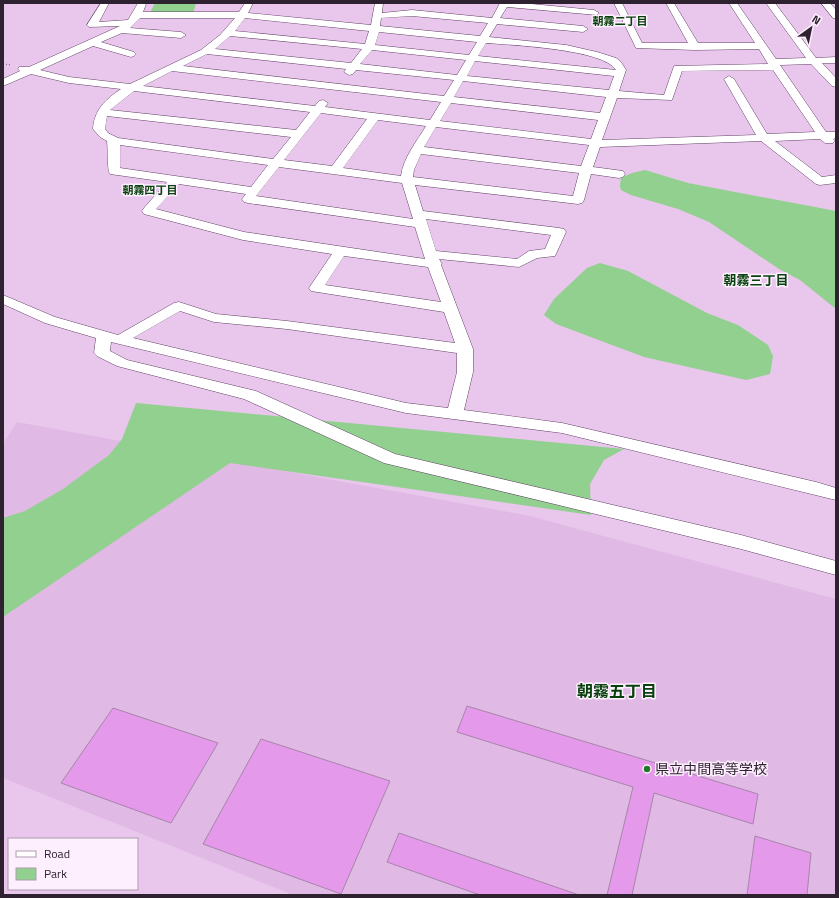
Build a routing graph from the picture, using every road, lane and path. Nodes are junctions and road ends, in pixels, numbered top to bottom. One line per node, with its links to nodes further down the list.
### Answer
1 (105, 3): 20 (street)
2 (142, 3): 14 (street)
3 (199, 3): 15 (street)
4 (250, 3): 16 (street)
5 (379, 3): 17 (street)
6 (588, 3): 13 (street)
7 (618, 3): 29 (street)
8 (670, 3): 29 (street)
9 (733, 3): 30 (street)
10 (770, 3): 36 (street)
11 (825, 3): 18 (street)
12 (505, 4): 13 (street); 19 (street)
13 (594, 13): 22 (street)
14 (138, 15): 15 (street); 20 (street)
15 (196, 15): 16 (street); 25 (street)
16 (244, 15): 21 (street); 24 (street)
17 (376, 16): 19 (street); 21 (street)
18 (836, 16)
19 (496, 20): 22 (street); 26 (street)
20 (132, 23): 23 (street)
21 (376, 28): 26 (street); 31 (street)
22 (583, 29): 32 (street)
23 (120, 30): 25 (street); 27 (street)
24 (228, 33): 31 (street); 33 (street)
25 (181, 35): 28 (street)
26 (483, 38): 32 (street); 35 (street)
27 (93, 43): 34 (street); 41 (street)
28 (174, 44)
29 (695, 46): 30 (street)
30 (762, 46): 38 (street)
31 (369, 47): 35 (street); 39 (street)
32 (566, 48): 42 (street)
33 (205, 51): 39 (street); 40 (street)
34 (131, 54)
35 (472, 58): 42 (street); 43 (street)
36 (813, 60): 37 (street); 38 (street); 46 (street)
37 (836, 60)
38 (774, 64): 49 (street); 57 (street)
39 (354, 66): 43 (street); 47 (street)
40 (172, 68): 47 (street); 48 (street)
41 (27, 70): 45 (street); 48 (street)
42 (619, 74): 49 (street)
43 (461, 78): 49 (street); 50 (street)
44 (729, 79): 59 (street)
45 (3, 83)
46 (836, 84)
47 (337, 87): 50 (street); 51 (street)
48 (130, 88): 51 (street); 52 (street)
49 (612, 94): 54 (street)
50 (448, 99): 54 (street); 55 (street)
51 (318, 109): 53 (street); 56 (street)
52 (103, 112): 56 (street); 60 (street)
53 (375, 116): 55 (street); 65 (street)
54 (605, 117): 61 (street)
55 (434, 122): 61 (street); 63 (street)
56 (298, 134): 64 (street)
57 (822, 135): 58 (street); 59 (street); 62 (street)
58 (836, 135)
59 (763, 137): 61 (street); 68 (street)
60 (113, 141): 64 (street); 69 (street)
61 (596, 143): 66 (street)
62 (836, 145)
63 (417, 150): 66 (street); 70 (street)
64 (277, 162): 65 (street); 71 (street)
65 (335, 170): 70 (street)
66 (586, 170): 67 (street); 70 (street)
67 (619, 174)
68 (836, 179)
69 (176, 180): 71 (street); 73 (street)
70 (407, 180): 72 (street)
71 (254, 191): 72 (street)
72 (419, 219): 74 (street); 74 (street)
73 (340, 252): 74 (street); 76 (street)
74 (432, 259): 76 (street)
75 (3, 299): 77 (street)
76 (449, 308): 78 (street)
77 (112, 338): 78 (street); 79 (street); 81 (street)
78 (465, 349): 79 (street)
79 (455, 415): 80 (street)
80 (836, 494)
81 (836, 568)

